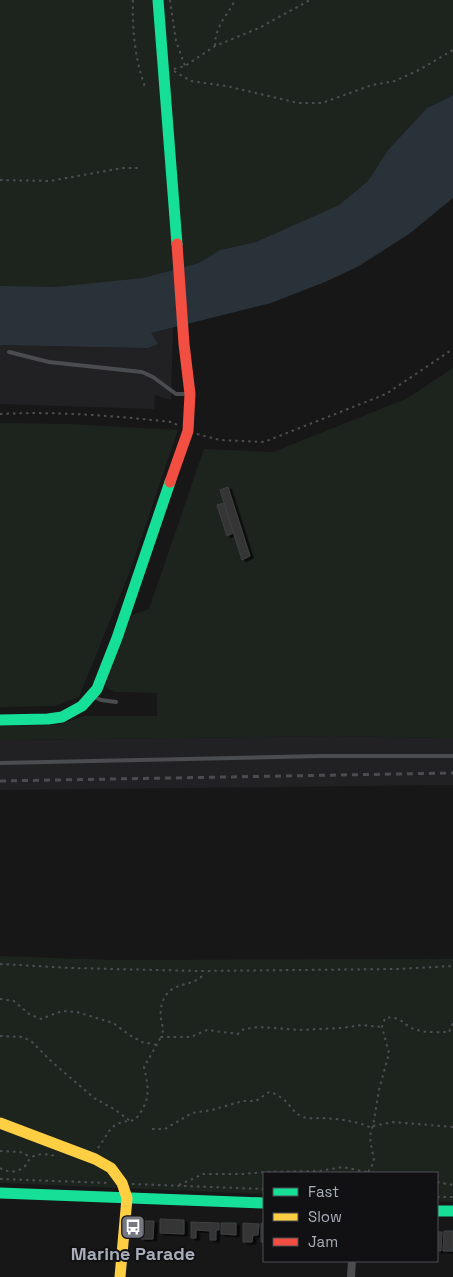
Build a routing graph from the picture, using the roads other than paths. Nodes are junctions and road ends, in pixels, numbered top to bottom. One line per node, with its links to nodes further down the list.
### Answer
1 (158, 0): 3 (street)
2 (9, 352): 3 (lane)
3 (190, 394): 4 (street)
4 (92, 696): 5 (lane); 6 (street)
5 (116, 702)
6 (0, 720)
7 (453, 756): 8 (lane)
8 (0, 763)
9 (0, 1123): 11 (street)
10 (0, 1193): 11 (street)
11 (127, 1198): 12 (street); 16 (street)
12 (263, 1203)
13 (438, 1210): 14 (street)
14 (453, 1211)
15 (352, 1262): 17 (street)
16 (120, 1277)
17 (351, 1277)

